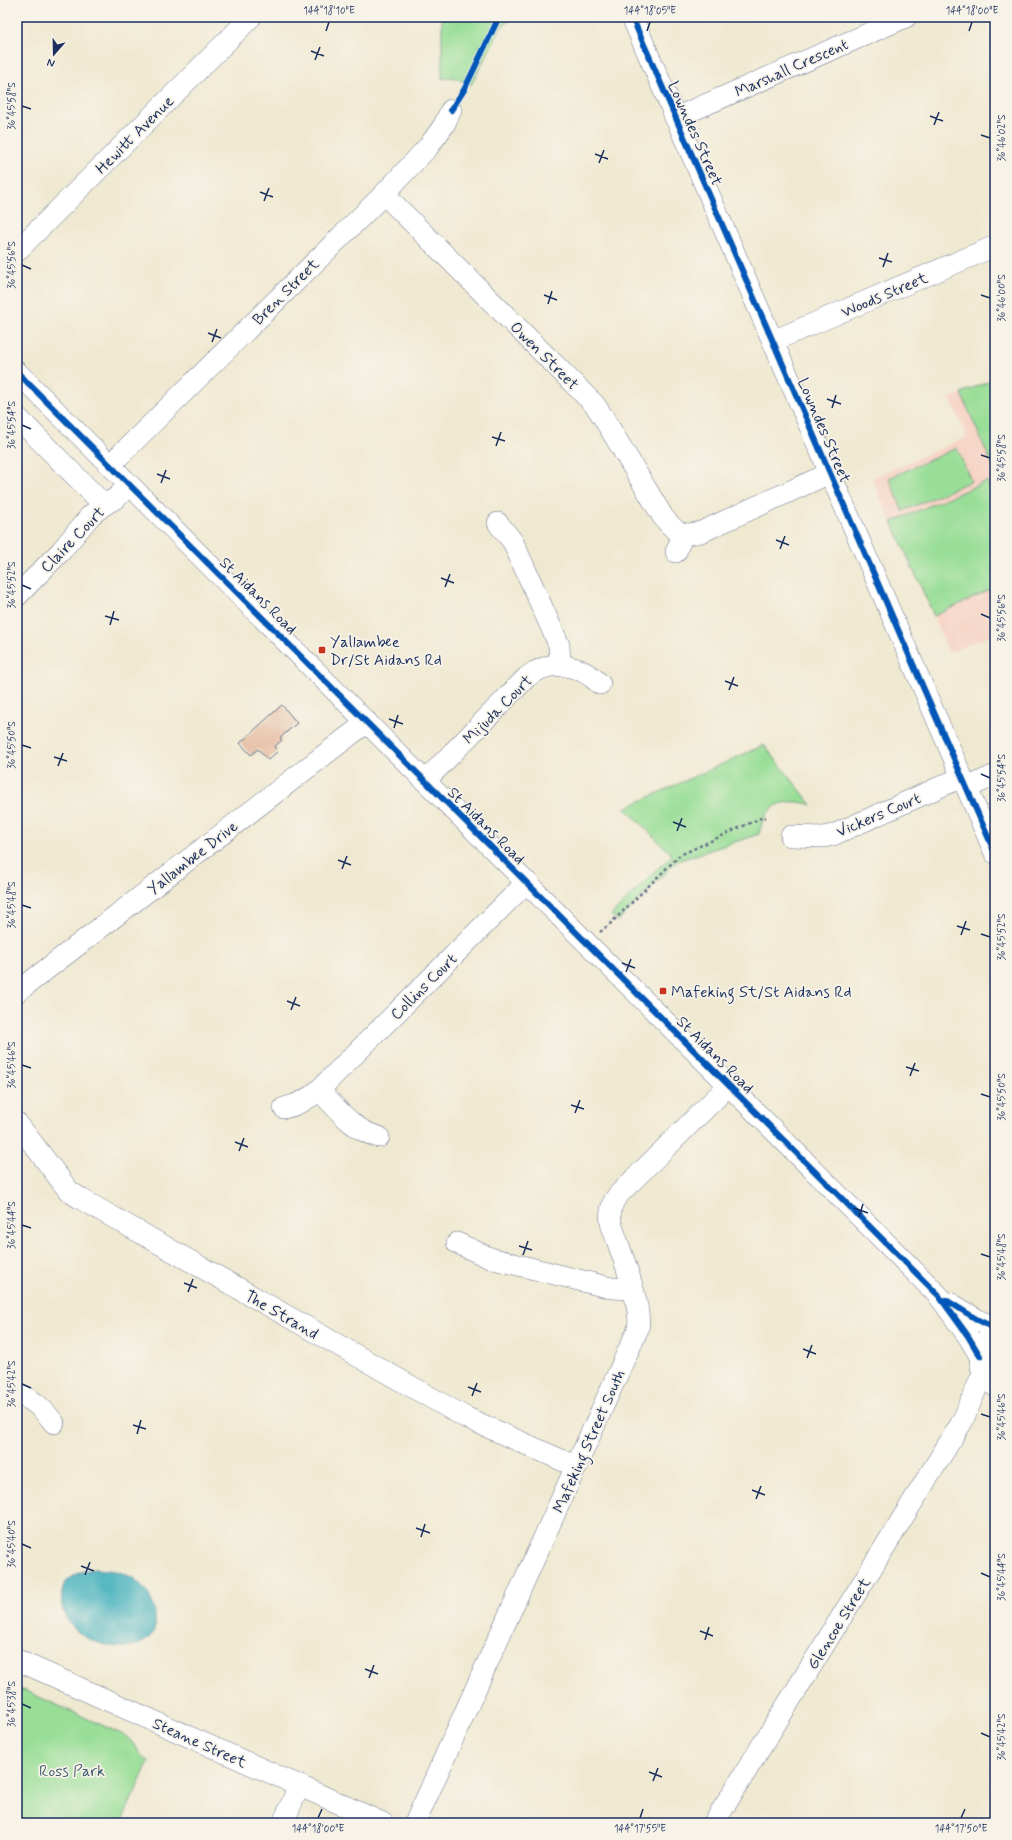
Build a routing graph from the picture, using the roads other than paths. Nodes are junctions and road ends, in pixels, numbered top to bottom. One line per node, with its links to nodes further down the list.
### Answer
1 (251, 17): 8 (street, Hewitt Avenue)
2 (632, 17): 5 (street, Lowndes Street)
3 (906, 17): 5 (street, Marshall Crescent)
4 (451, 110): 6 (street, Bren Street)
5 (676, 118): 9 (street, Lowndes Street)
6 (384, 194): 12 (street, Bren Street); 13 (street, Owen Street)
7 (995, 246): 9 (street, Woods Street)
8 (17, 251)
9 (773, 341): 13 (street, Lowndes Street)
10 (17, 372): 12 (street, St Aidans Road)
11 (17, 417): 15 (street)
12 (110, 465): 14 (street, St Aidans Road)
13 (830, 473): 23 (street, Lowndes Street)
14 (130, 486): 15 (street, Claire Court); 20 (street, St Aidans Road)
15 (104, 505): 17 (street, Claire Court)
16 (498, 523): 18 (street)
17 (17, 596)
18 (560, 664): 19 (street); 22 (street, Mijuda Court)
19 (600, 684)
20 (366, 722): 22 (street, St Aidans Road); 27 (street, Yallambee Drive)
21 (995, 776): 23 (street, Vickers Court)
22 (425, 781): 26 (street, St Aidans Road)
23 (964, 782): 24 (street, Vickers Court); 25 (street, Lowndes Street)
24 (791, 836)
25 (995, 853)
26 (527, 882): 28 (street, St Aidans Road); 29 (street, Collins Court)
27 (17, 992)
28 (729, 1085): 34 (street, Mafeking Street South); 35 (street, St Aidans Road)
29 (319, 1090): 30 (street, Collins Court); 32 (street)
30 (284, 1108)
31 (17, 1123): 42 (street, The Strand)
32 (379, 1137)
33 (457, 1243): 34 (street)
34 (632, 1289): 42 (street, Mafeking Street South)
35 (939, 1296): 36 (street, St Aidans Road); 37 (street, St Aidans Road)
36 (995, 1329): 37 (street, Glencoe Street)
37 (986, 1372): 40 (street, Glencoe Street)
38 (17, 1393): 41 (street)
39 (995, 1396): 40 (street, Glencoe Street)
40 (962, 1422): 48 (street, Glencoe Street)
41 (54, 1423)
42 (577, 1467): 47 (street, Mafeking Street South)
43 (17, 1660): 44 (street, Steane Street)
44 (299, 1786): 45 (street); 46 (street, Steane Street)
45 (283, 1823)
46 (383, 1823)
47 (415, 1823)
48 (714, 1823)

